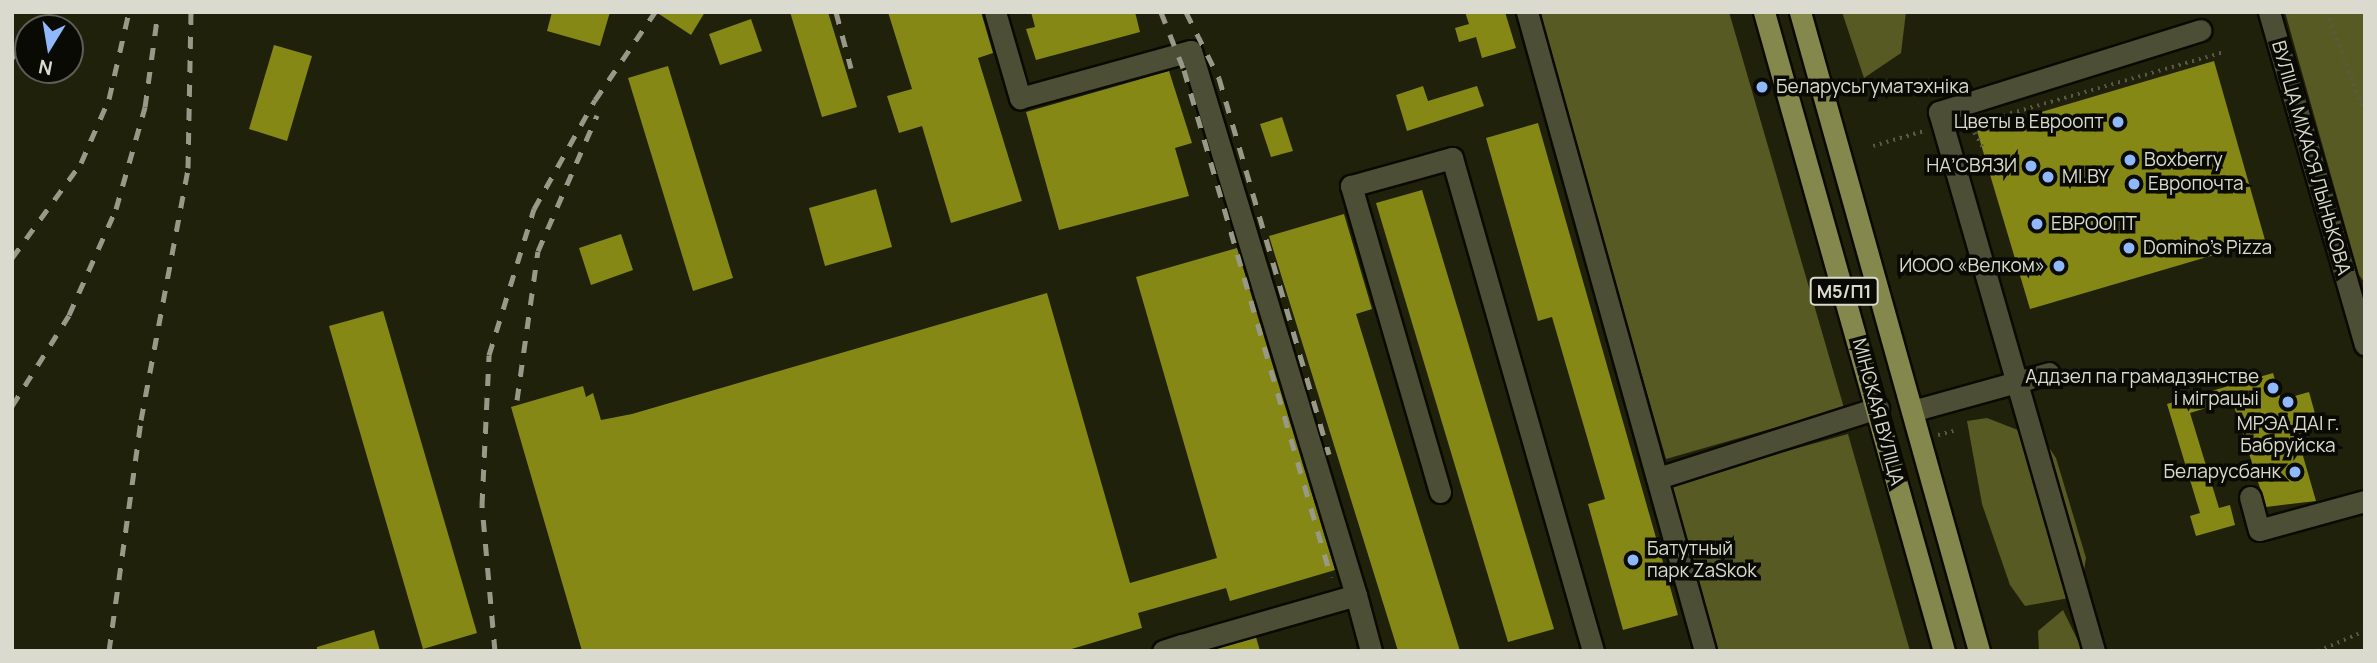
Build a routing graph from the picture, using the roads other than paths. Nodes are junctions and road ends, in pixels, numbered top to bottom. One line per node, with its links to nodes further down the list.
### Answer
1 (995, 12): 16 (street)
2 (1527, 12): 12 (street)
3 (1764, 12): 10 (main road, МІНСКАЯ ВУЛІЦА / М5/П1)
4 (1800, 12): 11 (main road, МІНСКАЯ ВУЛІЦА / М5/П1)
5 (2269, 12): 7 (street, ВУЛІЦА МІХАСЯ ЛЫНЬКОВА)
6 (2200, 30): 9 (street)
7 (2365, 344)
8 (2049, 373): 9 (street)
9 (2017, 382): 11 (street); 23 (street)
10 (1878, 408): 12 (street); 22 (main road, МІНСКАЯ ВУЛІЦА / М5/П1)
11 (1912, 411): 18 (main road, МІНСКАЯ ВУЛІЦА / М5/П1)
12 (1658, 478): 21 (street)
13 (1440, 492): 20 (street)
14 (2250, 496): 15 (street)
15 (2365, 501)
16 (1356, 596): 17 (street); 19 (street)
17 (1176, 649)
18 (1978, 650)
19 (1371, 651)
20 (1593, 651)
21 (1705, 651)
22 (1944, 651)
23 (2094, 651)

